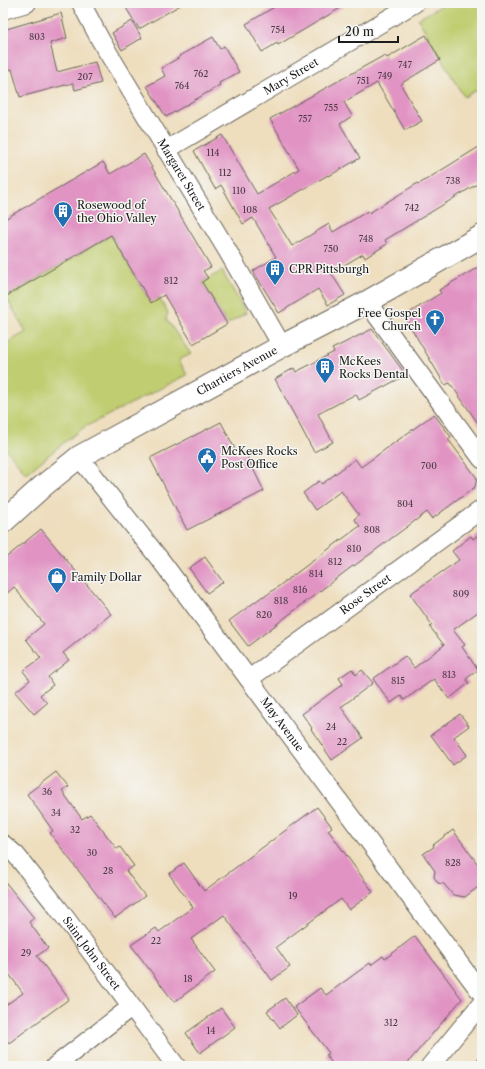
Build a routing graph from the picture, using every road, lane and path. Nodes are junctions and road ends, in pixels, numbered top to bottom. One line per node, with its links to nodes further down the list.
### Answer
1 (27, 3): 4 (street)
2 (81, 3): 5 (street, Margaret Street)
3 (415, 3): 5 (street, Mary Street)
4 (3, 10)
5 (166, 150): 8 (street, Margaret Street)
6 (482, 236): 7 (main road, Chartiers Avenue)
7 (367, 302): 8 (main road, Chartiers Avenue); 10 (street)
8 (282, 346): 9 (main road, Chartiers Avenue)
9 (79, 457): 12 (main road, Chartiers Avenue); 13 (street, May Avenue)
10 (482, 459)
11 (482, 509): 13 (street, Rose Street)
12 (3, 522)
13 (249, 679): 15 (street, May Avenue)
14 (3, 844): 17 (street, Saint John Street)
15 (482, 994)
16 (482, 1003): 20 (street)
17 (131, 1007): 18 (street); 19 (street, Saint John Street)
18 (55, 1066)
19 (176, 1066)
20 (430, 1066)

